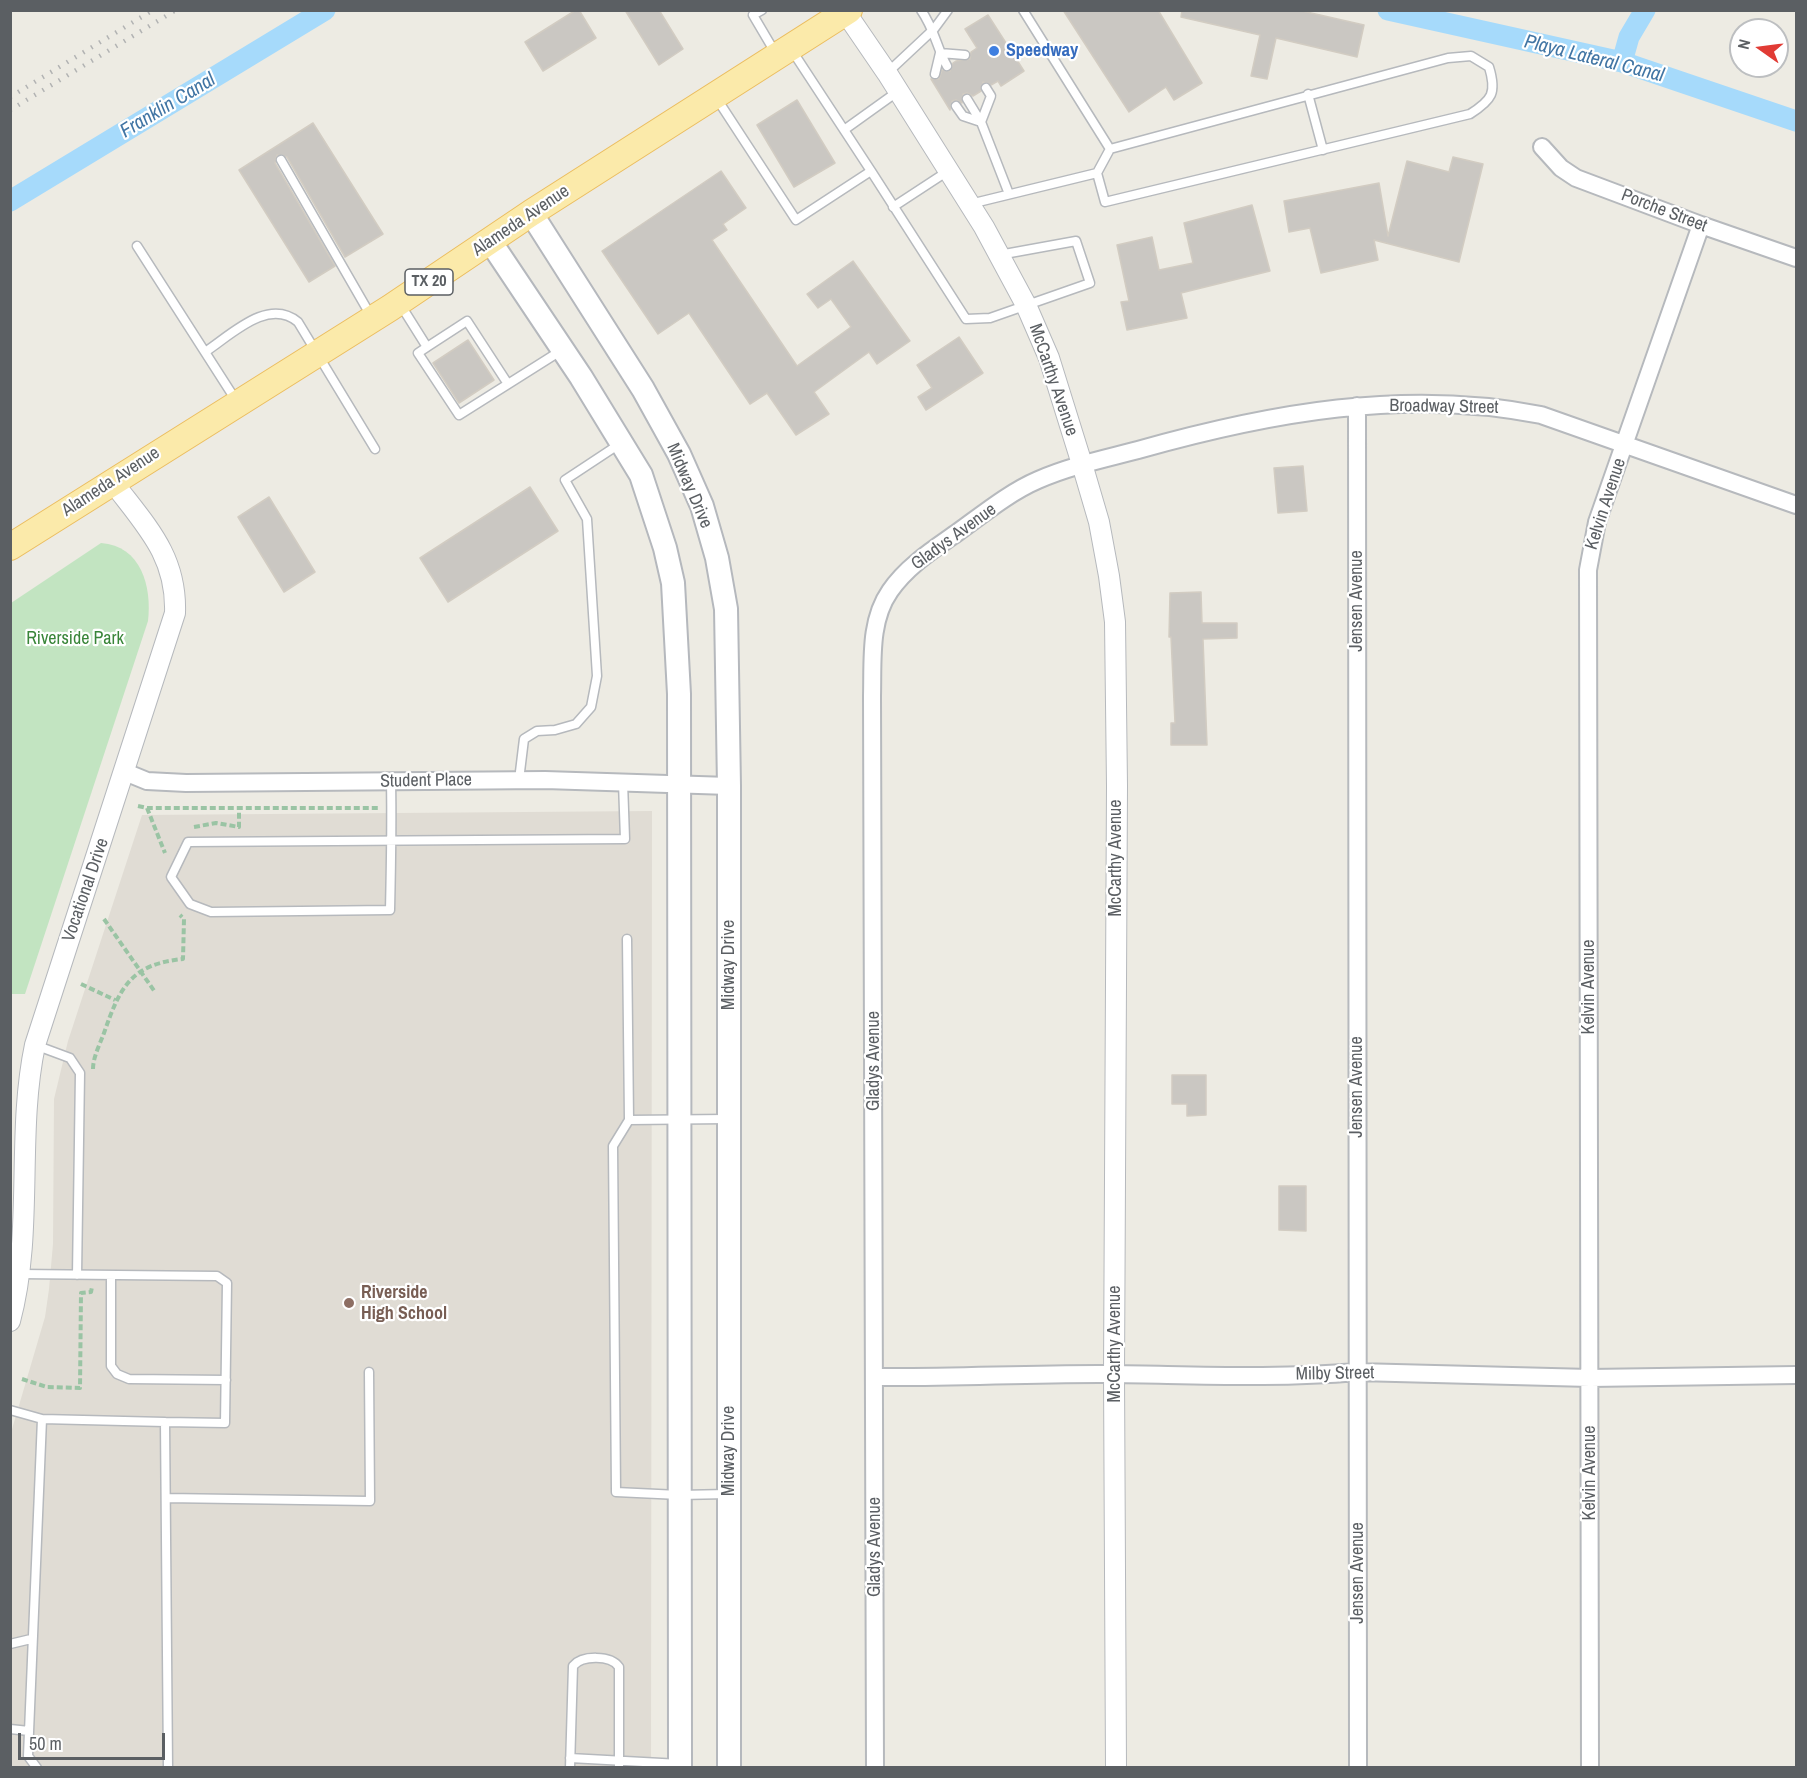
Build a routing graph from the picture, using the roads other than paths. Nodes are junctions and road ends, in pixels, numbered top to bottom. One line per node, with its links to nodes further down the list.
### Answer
1 (762, 10): 7 (lane)
2 (921, 10): 6 (lane)
3 (948, 10): 6 (lane)
4 (1023, 10): 22 (lane)
5 (839, 14): 7 (main road, Alameda Avenue / TX 20); 11 (street, McCarthy Avenue)
6 (934, 29): 8 (lane); 11 (lane)
7 (784, 52): 16 (main road, Alameda Avenue / TX 20); 20 (lane)
8 (940, 53): 9 (lane); 10 (lane); 12 (lane)
9 (965, 55)
10 (947, 66)
11 (887, 73): 14 (street, McCarthy Avenue)
12 (935, 74)
13 (986, 88): 19 (lane)
14 (897, 92): 20 (lane); 26 (street, McCarthy Avenue)
15 (1308, 94): 22 (lane); 23 (lane); 23 (lane)
16 (716, 96): 25 (lane); 31 (main road, Alameda Avenue / TX 20)
17 (967, 99): 19 (lane)
18 (956, 106): 19 (lane)
19 (981, 122): 28 (lane)
20 (844, 130): 25 (lane)
21 (1542, 147): 32 (street, Porche Street)
22 (1110, 149): 27 (lane)
23 (1323, 150): 27 (lane)
24 (281, 160): 39 (lane)
25 (871, 171): 30 (lane)
26 (948, 171): 29 (street, McCarthy Avenue); 30 (lane)
27 (1097, 173): 28 (lane)
28 (1010, 194): 29 (lane)
29 (969, 204): 35 (street, McCarthy Avenue)
30 (893, 207): 38 (lane)
31 (531, 213): 33 (main road, Alameda Avenue / TX 20); 59 (main road, Midway Drive)
32 (1701, 225): 36 (street, Porche Street); 48 (street, Kelvin Avenue)
33 (490, 241): 37 (main road, Alameda Avenue / TX 20); 41 (main road)
34 (137, 246): 42 (lane)
35 (999, 255): 38 (street, McCarthy Avenue); 38 (lane)
36 (1797, 258)
37 (398, 302): 39 (main road, Alameda Avenue / TX 20); 40 (lane)
38 (1026, 305): 50 (street, McCarthy Avenue)
39 (373, 319): 43 (main road, Alameda Avenue / TX 20)
40 (427, 347): 44 (lane); 44 (lane)
41 (562, 350): 44 (lane); 47 (main road)
42 (205, 352): 43 (lane); 45 (lane)
43 (316, 353): 45 (main road, Alameda Avenue / TX 20); 49 (lane)
44 (508, 384)
45 (237, 402): 51 (main road, Alameda Avenue / TX 20)
46 (1357, 406): 48 (street, Broadway Street); 50 (street, Broadway Street); 71 (street, Jensen Avenue)
47 (621, 443): 55 (lane); 58 (main road)
48 (1626, 445): 52 (street, Broadway Street); 75 (street, Kelvin Avenue)
49 (375, 449)
50 (1082, 464): 72 (street, McCarthy Avenue); 74 (street, Gladys Avenue)
51 (112, 481): 53 (main road, Alameda Avenue / TX 20); 54 (street, Vocational Drive)
52 (1797, 505)
53 (12, 541)
54 (125, 772): 56 (street, Student Place); 62 (street, Vocational Drive)
55 (519, 780): 56 (street, Student Place); 57 (street, Student Place)
56 (391, 782): 60 (lane)
57 (623, 782): 58 (street, Student Place); 60 (lane)
58 (678, 786): 59 (street, Student Place); 63 (main road)
59 (729, 786): 64 (main road, Midway Drive)
60 (391, 841): 60 (lane)
61 (627, 939): 65 (lane)
62 (35, 1045): 66 (street, Vocational Drive); 67 (lane)
63 (679, 1118): 64 (lane); 65 (lane); 81 (main road)
64 (729, 1119): 80 (main road, Midway Drive)
65 (629, 1120): 81 (lane)
66 (19, 1274): 67 (lane); 69 (street, Vocational Drive)
67 (77, 1275): 68 (lane)
68 (111, 1277): 76 (lane); 76 (lane)
69 (10, 1321)
70 (369, 1372): 82 (lane)
71 (1357, 1372): 72 (street, Milby Street); 75 (street, Milby Street); 95 (street, Jensen Avenue)
72 (1114, 1374): 74 (street, Milby Street); 94 (street, McCarthy Avenue)
73 (1797, 1375): 75 (street, Milby Street)
74 (874, 1377): 93 (street, Gladys Avenue)
75 (1590, 1378): 96 (street, Kelvin Avenue)
76 (226, 1380): 79 (lane)
77 (10, 1410): 78 (lane)
78 (42, 1419): 79 (lane); 83 (lane)
79 (165, 1422): 82 (lane)
80 (729, 1494): 81 (lane); 92 (main road, Midway Drive)
81 (679, 1495): 89 (main road)
82 (166, 1498): 91 (lane)
83 (31, 1639): 84 (lane); 86 (lane)
84 (10, 1644)
85 (10, 1729): 86 (lane)
86 (28, 1731): 90 (lane)
87 (570, 1763): 88 (lane); 88 (lane)
88 (619, 1765): 89 (lane)
89 (680, 1766)
90 (37, 1767)
91 (168, 1767)
92 (729, 1767)
93 (874, 1767)
94 (1116, 1767)
95 (1358, 1767)
96 (1590, 1767)

